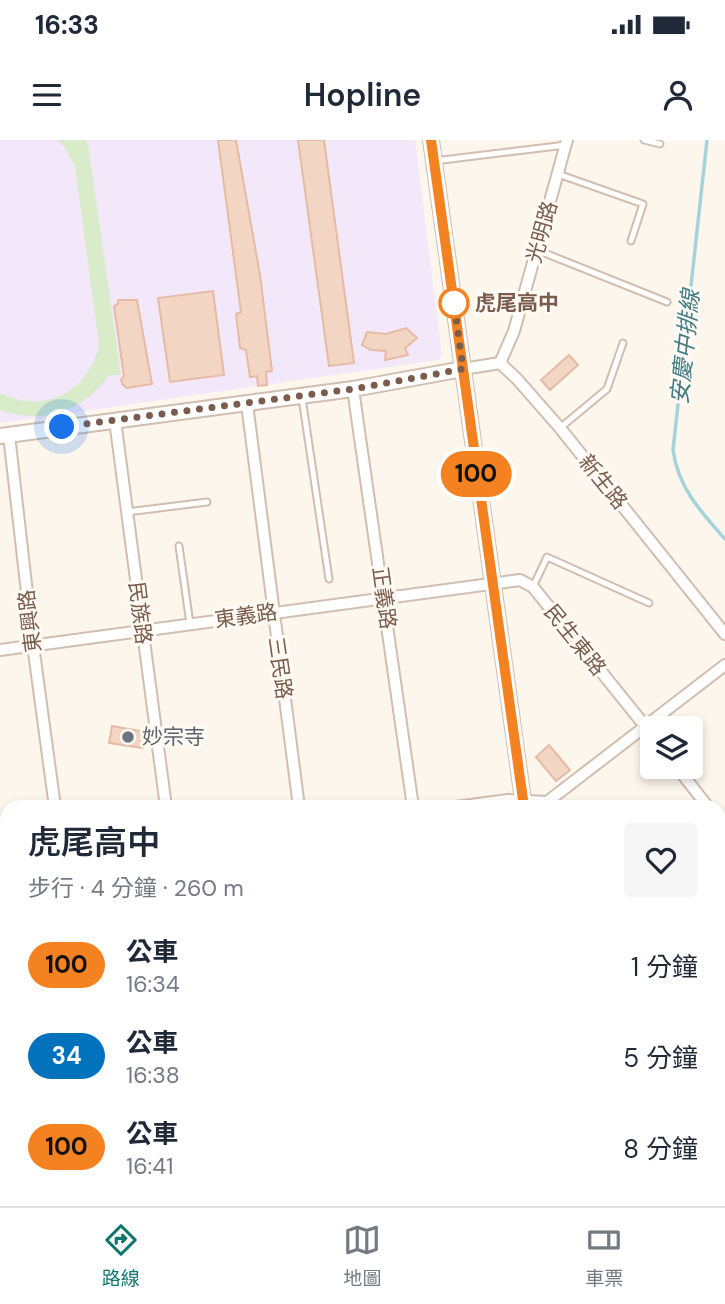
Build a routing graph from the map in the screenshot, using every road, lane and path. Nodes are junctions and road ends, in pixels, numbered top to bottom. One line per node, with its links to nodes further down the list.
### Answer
1 (431, 140): 5 (street)
2 (644, 140): 4 (lane)
3 (566, 142): 5 (lane); 6 (street, 光明路)
4 (660, 144)
5 (434, 161): 12 (street)
6 (558, 174): 7 (lane); 8 (street, 光明路)
7 (631, 241)
8 (537, 250): 9 (lane); 11 (street, 光明路)
9 (667, 302)
10 (623, 343): 17 (lane)
11 (500, 363): 12 (street); 17 (street, 新生路)
12 (463, 369): 13 (street); 23 (street)
13 (353, 389): 14 (street); 25 (street, 正義路)
14 (301, 396): 15 (street); 22 (lane)
15 (247, 404): 16 (street); 27 (street, 三民路)
16 (116, 420): 18 (street); 20 (street, 民族路)
17 (560, 428): 30 (street, 新生路)
18 (4, 435): 31 (street, 東興路)
19 (207, 502): 20 (lane)
20 (127, 512): 29 (street, 民族路)
21 (179, 546): 28 (lane)
22 (329, 579)
23 (491, 583): 24 (street, 民生東路); 25 (street, 東義路); 42 (street)
24 (533, 587): 26 (lane); 35 (street, 民生東路)
25 (385, 598): 27 (street, 東義路); 41 (street, 正義路)
26 (649, 603)
27 (272, 612): 28 (street, 東義路); 40 (street, 三民路)
28 (190, 624): 29 (street, 東義路)
29 (141, 630): 31 (street, 東義路); 39 (street, 民族路)
30 (725, 634)
31 (33, 645): 32 (street, 東義路); 38 (street, 東興路)
32 (0, 650)
33 (725, 665): 34 (street)
34 (659, 716)
35 (640, 721)
36 (640, 731): 43 (street)
37 (686, 779): 44 (street)
38 (54, 800)
39 (165, 800)
40 (298, 800)
41 (412, 800)
42 (522, 800)
43 (554, 800)
44 (703, 800)

